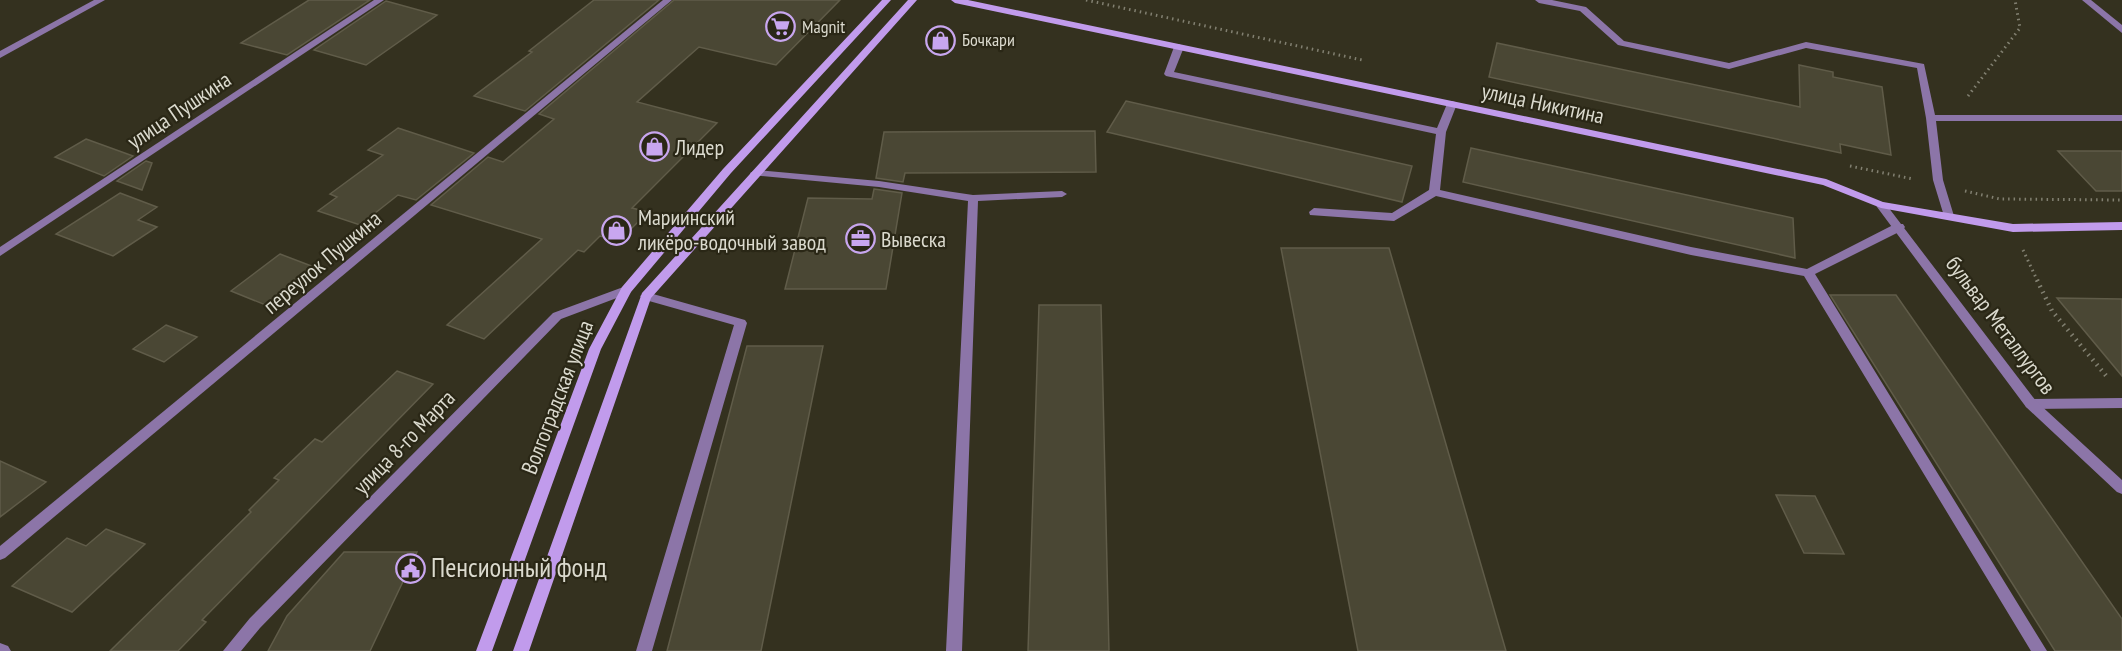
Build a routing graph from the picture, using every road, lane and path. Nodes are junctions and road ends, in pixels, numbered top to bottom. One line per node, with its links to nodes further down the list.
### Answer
1 (100, 0): 12 (street)
2 (380, 0): 28 (street, улица Пушкина)
3 (668, 0): 36 (street, переулок Пушкина)
4 (887, 0): 30 (main road, Волгоградская улица)
5 (913, 0): 18 (main road)
6 (956, 0): 11 (main road, улица Никитина)
7 (1539, 0): 14 (street)
8 (2015, 0): 15 (path)
9 (2086, 0): 10 (street)
10 (2122, 30)
11 (1179, 47): 13 (main road, улица Никитина); 17 (street)
12 (0, 55)
13 (1452, 104): 17 (street); 22 (main road, улица Никитина)
14 (1932, 118): 15 (street); 24 (street)
15 (1951, 118): 16 (street)
16 (2122, 118)
17 (1441, 132): 19 (street)
18 (755, 173): 21 (street); 31 (main road)
19 (1434, 192): 23 (street); 29 (street)
20 (1062, 194): 21 (street)
21 (973, 198): 41 (street)
22 (1881, 205): 24 (main road, улица Никитина); 26 (street, бульвар Металлургов)
23 (1314, 212)
24 (1949, 216): 27 (main road, улица Никитина)
25 (2122, 226): 27 (main road, улица Никитина)
26 (1899, 227): 29 (street); 34 (street, бульвар Металлургов)
27 (2013, 228): 32 (path)
28 (0, 252)
29 (1808, 273): 42 (street)
30 (626, 290): 37 (street, улица 8-го Марта); 38 (main road, Волгоградская улица)
31 (646, 296): 39 (main road); 40 (street)
32 (2115, 387)
33 (2122, 403): 34 (street)
34 (2031, 404): 35 (street, бульвар Металлургов)
35 (2122, 488)
36 (0, 554)
37 (231, 651)
38 (484, 651)
39 (520, 651)
40 (644, 651)
41 (954, 651)
42 (2039, 651)

